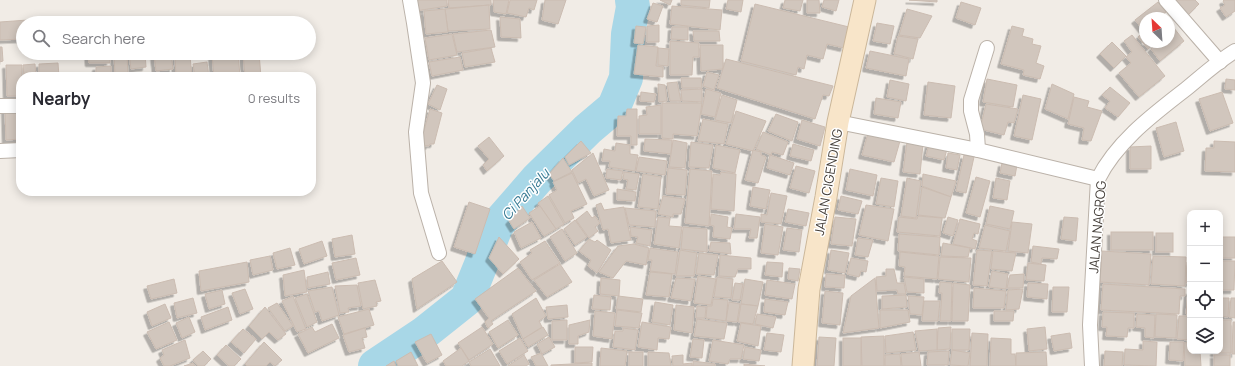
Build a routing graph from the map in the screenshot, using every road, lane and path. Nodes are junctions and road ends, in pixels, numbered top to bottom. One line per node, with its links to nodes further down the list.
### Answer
1 (410, 0): 14 (street)
2 (865, 0): 9 (street, JALAN CIGENDING)
3 (1166, 0): 6 (street)
4 (987, 48): 11 (street)
5 (1235, 52): 6 (street, JALAN NAGROG)
6 (1220, 62): 13 (street, JALAN NAGROG)
7 (0, 106): 8 (street)
8 (16, 106)
9 (838, 122): 11 (street); 15 (street, JALAN CIGENDING)
10 (16, 150): 12 (street)
11 (978, 150): 13 (street)
12 (0, 151)
13 (1098, 179): 16 (street, JALAN NAGROG)
14 (439, 253)
15 (803, 366)
16 (1092, 366)

